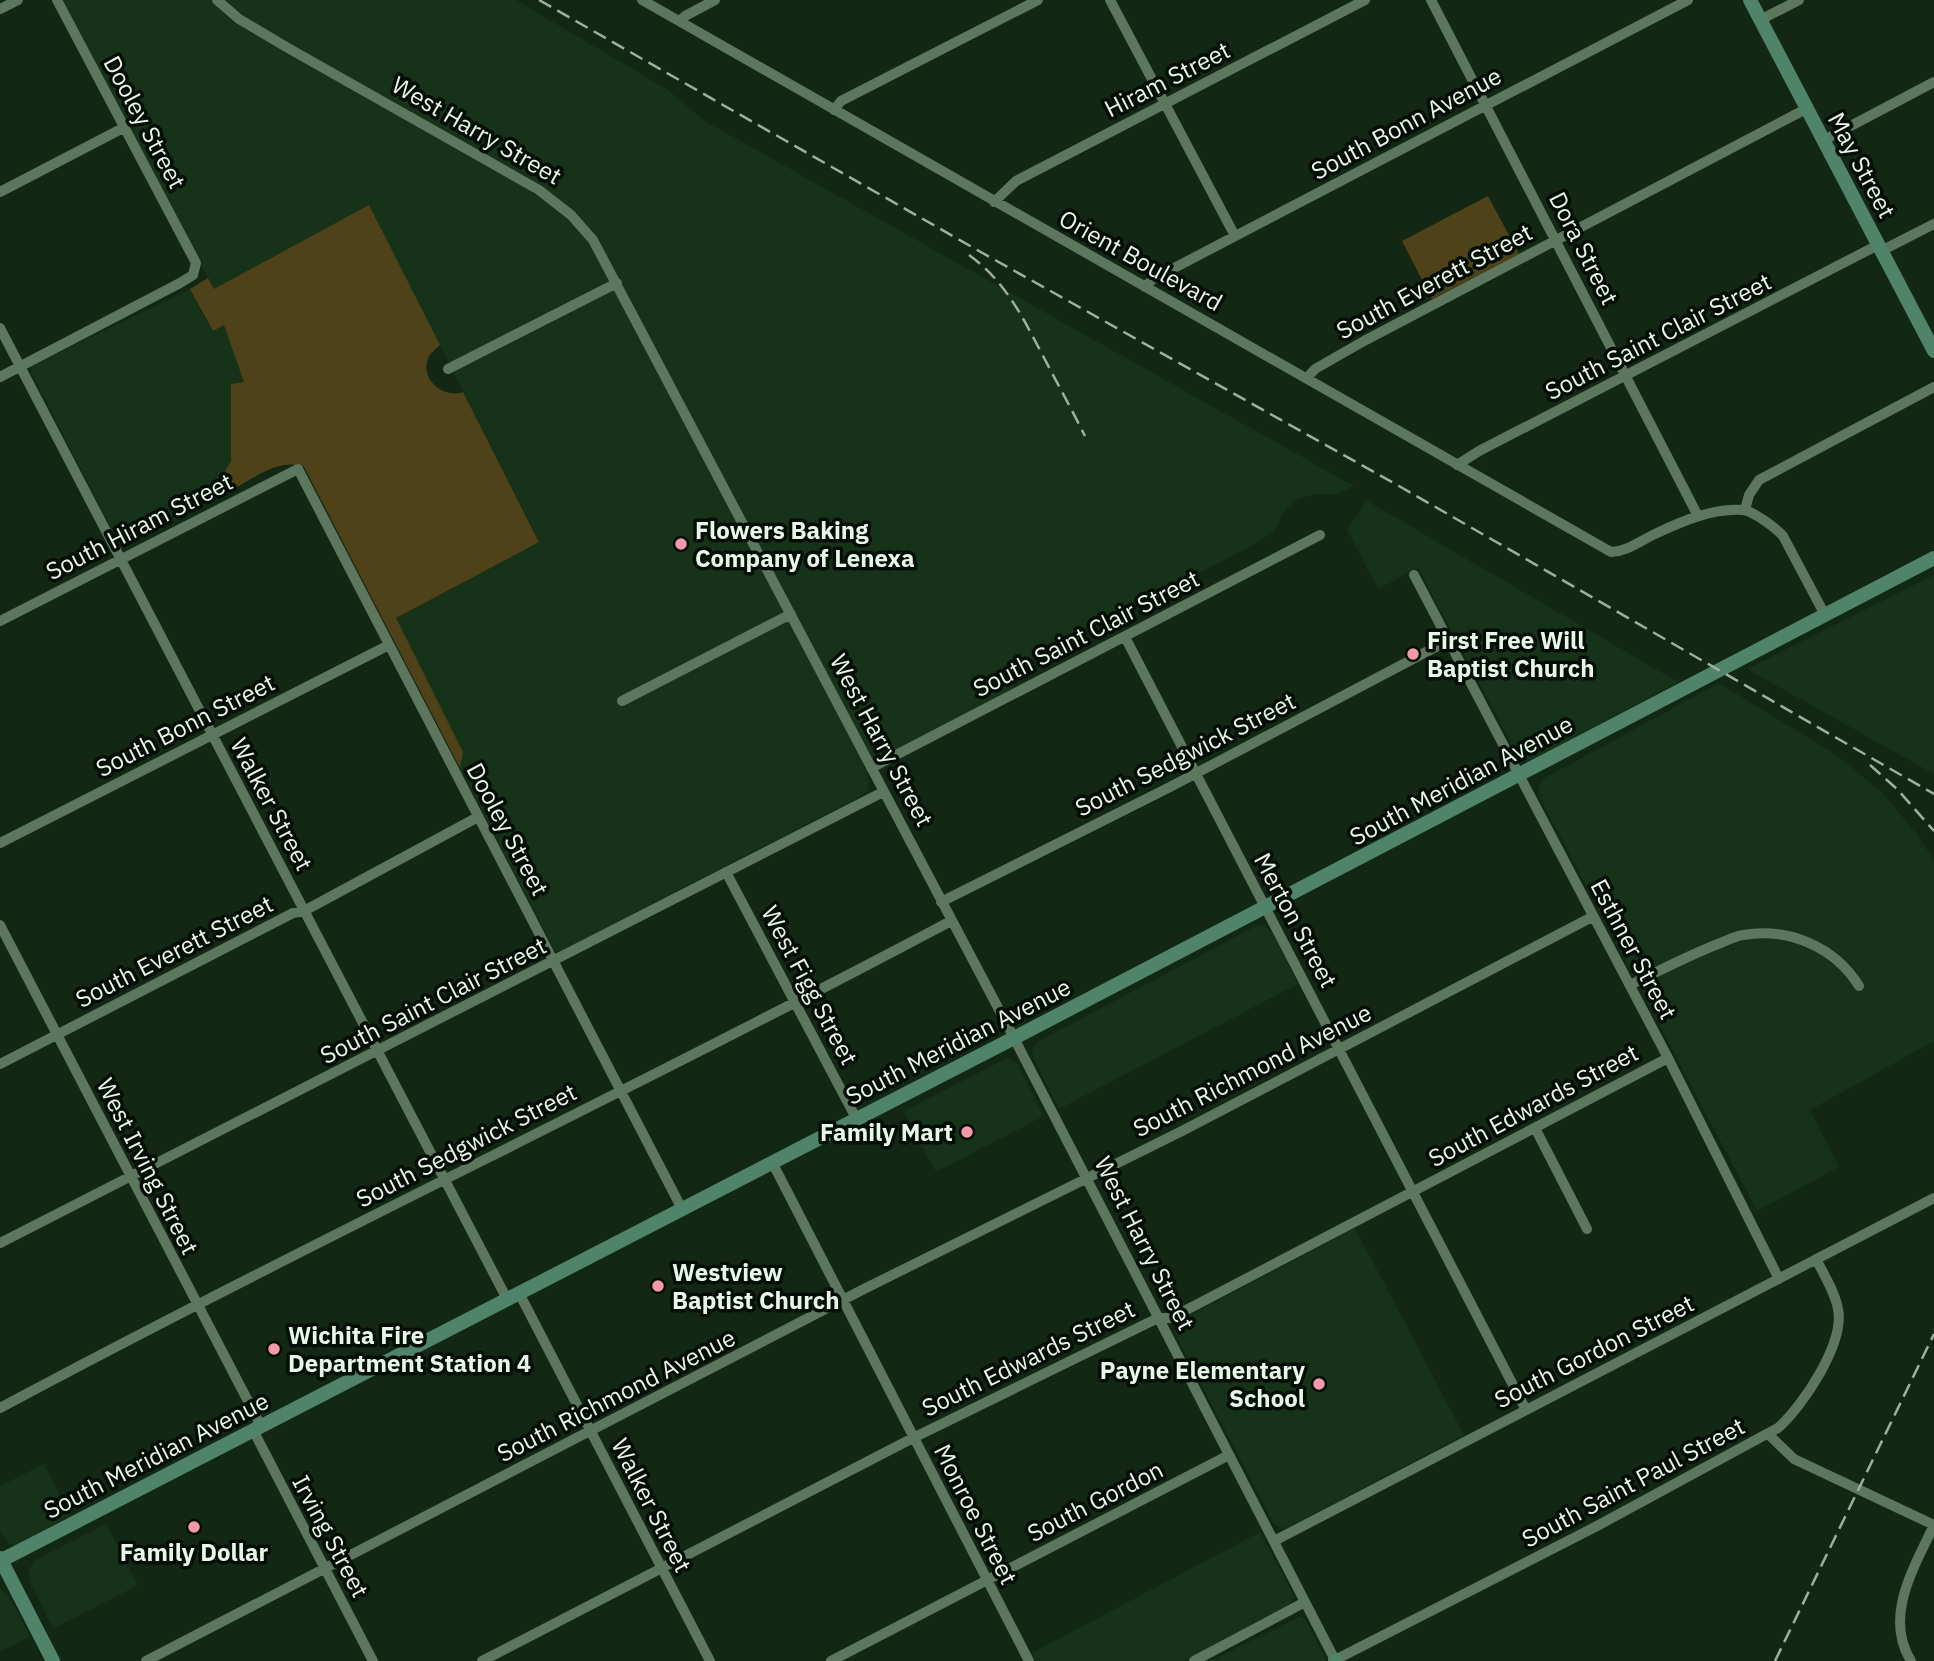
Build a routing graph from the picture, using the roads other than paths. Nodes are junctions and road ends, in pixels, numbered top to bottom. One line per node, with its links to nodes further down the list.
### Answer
1 (18, 0): 13 (street)
2 (57, 0): 21 (street, Dooley Street)
3 (217, 0): 29 (street, West Harry Street)
4 (642, 0): 15 (street, Orient Boulevard)
5 (715, 0): 15 (street)
6 (1038, 0): 20 (street)
7 (1110, 0): 17 (street)
8 (1365, 0): 17 (street, Hiram Street)
9 (1431, 0): 18 (street, Dora Street)
10 (1688, 0): 18 (street, South Bonn Avenue)
11 (1750, 0): 14 (main road, May Street)
12 (1799, 0): 14 (street)
13 (0, 9)
14 (1760, 20): 19 (main road, May Street)
15 (680, 21): 20 (street, Orient Boulevard)
16 (1934, 82): 22 (street)
17 (1165, 104): 24 (street, Hiram Street); 26 (street)
18 (1486, 105): 26 (street, South Bonn Avenue); 27 (street, Dora Street)
19 (1807, 109): 22 (main road, May Street); 27 (street, South Everett Street)
20 (834, 110): 24 (street, Orient Boulevard)
21 (125, 127): 23 (street); 33 (street, Dooley Street)
22 (1824, 140): 28 (main road, May Street)
23 (0, 192)
24 (994, 201): 30 (street, Orient Boulevard)
25 (1934, 224): 28 (street, South Saint Clair Street)
26 (1235, 236): 30 (street, South Bonn Avenue)
27 (1557, 240): 35 (street, Dora Street); 37 (street, South Everett Street)
28 (1880, 248): 32 (main road, May Street); 35 (street, South Saint Clair Street)
29 (617, 283): 34 (street); 47 (street, West Harry Street)
30 (1145, 287): 37 (street, Orient Boulevard)
31 (0, 328): 33 (street, Walker Street)
32 (1934, 351)
33 (20, 366): 36 (street); 45 (street, Walker Street)
34 (448, 369)
35 (1626, 376): 39 (street, South Saint Clair Street); 42 (street, Dora Street)
36 (0, 377)
37 (1307, 378): 39 (street, Orient Boulevard)
38 (1934, 387): 41 (street)
39 (1457, 465): 42 (street, Orient Boulevard)
40 (298, 469): 45 (street, South Hiram Street); 52 (street, Dooley Street)
41 (1745, 510): 42 (street); 48 (street)
42 (1698, 516)
43 (1320, 535): 50 (street, South Saint Clair Street)
44 (1934, 558): 48 (main road, South Meridian Avenue)
45 (121, 559): 49 (street, South Hiram Street); 54 (street, Walker Street)
46 (1414, 575): 51 (street, Esthner Street)
47 (791, 614): 53 (street); 55 (street, West Harry Street)
48 (1825, 615): 57 (main road, South Meridian Avenue)
49 (0, 621)
50 (1125, 637): 55 (street, South Saint Clair Street); 56 (street, Merton Street)
51 (1447, 641): 56 (street, South Sedgwick Street); 57 (street, Esthner Street)
52 (389, 645): 54 (street, South Bonn Street); 59 (street, Dooley Street)
53 (622, 701)
54 (212, 734): 60 (street, South Bonn Street); 64 (street, Walker Street)
55 (871, 768): 58 (street, West Harry Street)
56 (1196, 773): 62 (street, South Sedgwick Street); 63 (street, Merton Street)
57 (1517, 775): 63 (main road, South Meridian Avenue); 65 (street, Esthner Street)
58 (883, 792): 61 (street, South Saint Clair Street); 62 (street, West Harry Street)
59 (478, 817): 64 (street, South Everett Street); 68 (street, Dooley Street)
60 (0, 843)
61 (726, 872): 68 (street, South Saint Clair Street); 71 (street, West Figg Street)
62 (941, 902): 66 (street, West Harry Street)
63 (1266, 907): 73 (main road, South Meridian Avenue); 74 (street, Merton Street)
64 (304, 911): 72 (street, South Everett Street); 75 (street, Walker Street)
65 (1592, 917): 69 (street, Esthner Street); 74 (street, South Richmond Avenue)
66 (951, 921): 71 (street, South Sedgwick Street); 73 (street, West Harry Street)
67 (0, 925): 72 (street, West Irving Street)
68 (554, 962): 75 (street, South Saint Clair Street); 78 (street, Dooley Street)
69 (1630, 985): 70 (street); 76 (street, Esthner Street)
70 (1859, 986)
71 (796, 1003): 78 (street, South Sedgwick Street); 79 (street, West Figg Street)
72 (56, 1035): 77 (street, South Everett Street); 82 (street, West Irving Street)
73 (1014, 1038): 79 (main road, South Meridian Avenue); 83 (street, West Harry Street)
74 (1340, 1049): 83 (street, South Richmond Avenue); 85 (street, Merton Street)
75 (378, 1051): 82 (street, South Saint Clair Street); 84 (street, Walker Street)
76 (1668, 1058): 80 (street, South Edwards Street); 91 (street, Esthner Street)
77 (0, 1064)
78 (621, 1090): 84 (street, South Sedgwick Street); 87 (street, Dooley Street)
79 (856, 1118): 81 (main road, South Meridian Avenue)
80 (1535, 1128): 85 (street, South Edwards Street); 88 (street)
81 (772, 1162): 87 (main road, South Meridian Avenue); 93 (street, Monroe Street)
82 (129, 1176): 89 (street, South Saint Clair Street); 94 (street, West Irving Street)
83 (1086, 1178): 93 (street, South Richmond Avenue); 95 (street, West Harry Street)
84 (445, 1179): 92 (street, Walker Street); 94 (street, South Sedgwick Street)
85 (1414, 1191): 95 (street, South Edwards Street); 97 (street, Merton Street)
86 (1934, 1198): 90 (street, South Gordon Street)
87 (682, 1209): 92 (main road, South Meridian Avenue)
88 (1587, 1229)
89 (0, 1243)
90 (1816, 1259): 91 (street, South Gordon Street); 100 (street, South Saint Paul Street)
91 (1779, 1279): 97 (street, South Gordon Street)
92 (513, 1296): 98 (main road, South Meridian Avenue); 99 (street, Walker Street)
93 (843, 1300): 99 (street, South Richmond Avenue); 101 (street, Monroe Street)
94 (198, 1306): 96 (street, South Sedgwick Street); 98 (street, West Irving Street)
95 (1158, 1318): 101 (street, South Edwards Street); 102 (street, West Harry Street)
96 (0, 1408)
97 (1526, 1410): 104 (street, South Gordon Street)
98 (257, 1428): 105 (main road, South Meridian Avenue); 106 (street, Irving Street)
99 (590, 1432): 106 (street, South Richmond Avenue); 107 (street, Walker Street)
100 (1768, 1434): 103 (street); 110 (street, South Saint Paul Street)
101 (913, 1438): 107 (street, South Edwards Street); 108 (street, Monroe Street)
102 (1229, 1455): 104 (street, West Harry Street); 108 (street, South Gordon)
103 (1934, 1525): 119 (street)
104 (1274, 1541): 109 (street, West Harry Street)
105 (0, 1560): 111 (main road)
106 (325, 1568): 112 (street, South Richmond Avenue); 113 (street, Irving Street)
107 (662, 1569): 114 (street, South Edwards Street); 115 (street, Walker Street)
108 (986, 1581): 116 (street, South Gordon); 117 (street, Monroe Street)
109 (1305, 1602): 110 (street, West Harry Street); 118 (street)
110 (1335, 1660)
111 (53, 1661)
112 (145, 1661)
113 (373, 1661)
114 (482, 1661)
115 (709, 1661)
116 (831, 1661)
117 (1029, 1661)
118 (1194, 1661)
119 (1911, 1661)

